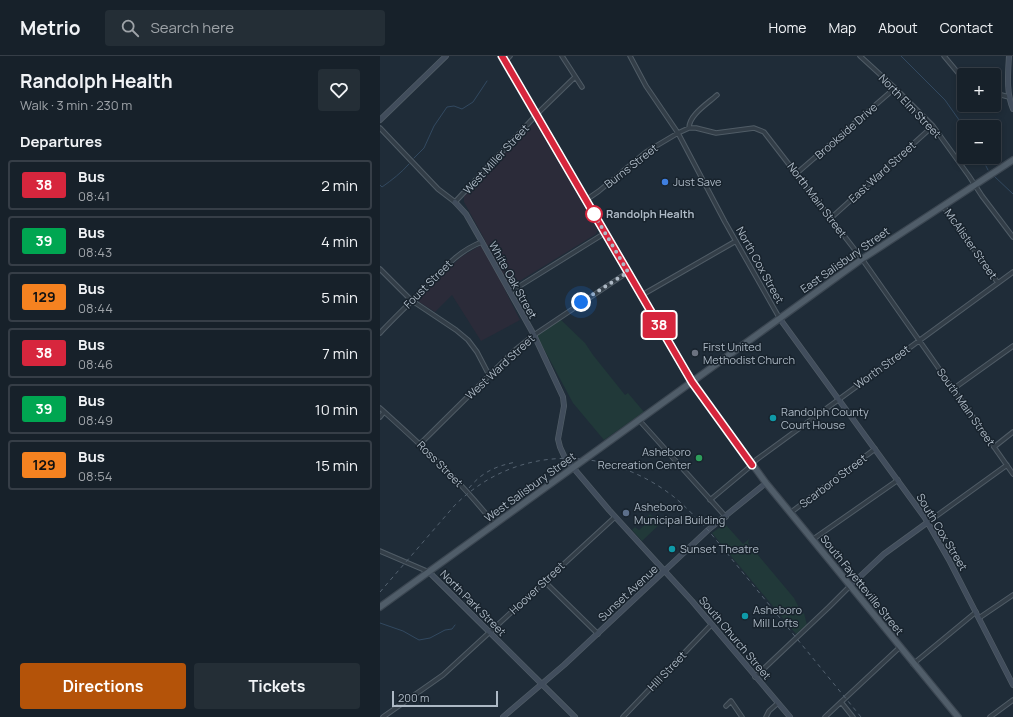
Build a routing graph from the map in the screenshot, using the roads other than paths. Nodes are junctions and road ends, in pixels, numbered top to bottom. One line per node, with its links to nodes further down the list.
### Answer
1 (446, 56): 19 (main road)
2 (510, 56): 8 (street)
3 (562, 56): 10 (street)
4 (630, 56): 23 (street, North Cox Street)
5 (860, 56): 12 (street, North Elm Street)
6 (944, 56): 9 (street)
7 (1009, 56): 15 (main road)
8 (503, 59): 18 (main road, South Fayetteville Street)
9 (957, 72)
10 (574, 78): 11 (street); 18 (street, West Miller Street)
11 (582, 88)
12 (895, 88): 20 (street, North Elm Street); 25 (street, Brookside Drive)
13 (717, 95): 22 (street)
14 (1001, 95): 15 (street)
15 (1009, 97): 16 (main road)
16 (1012, 102): 17 (main road)
17 (1013, 109)
18 (536, 116): 27 (main road, South Fayetteville Street); 28 (street, West Miller Street)
19 (380, 120)
20 (933, 126): 26 (street, North Elm Street); 30 (street, East Ward Street)
21 (380, 128): 28 (street, White Oak Street)
22 (689, 128): 23 (street, Burns Street); 25 (street, North Main Street)
23 (678, 133): 27 (street, Burns Street); 33 (street, North Cox Street)
24 (1013, 160): 26 (main road, East Salisbury Street)
25 (797, 173): 30 (street, North Main Street)
26 (974, 185): 29 (main road, East Salisbury Street); 32 (street, North Elm Street)
27 (586, 200): 31 (main road, South Fayetteville Street)
28 (455, 202): 34 (main road, White Oak Street)
29 (943, 206): 35 (main road, East Salisbury Street); 39 (street, McAlister Street)
30 (831, 218): 35 (street, North Main Street)
31 (605, 233): 37 (main road, South Fayetteville Street); 40 (street)
32 (1013, 237)
33 (736, 241): 41 (street); 43 (street, North Cox Street)
34 (482, 242): 40 (main road, White Oak Street); 42 (street, Foust Street)
35 (862, 259): 43 (main road, East Salisbury Street); 46 (street, North Main Street)
36 (380, 269): 42 (street)
37 (628, 272): 41 (main road, South Fayetteville Street); 45 (street, West Ward Street)
38 (1013, 272): 39 (street, Worth Street)
39 (998, 283): 46 (street, Worth Street)
40 (510, 292): 45 (main road, White Oak Street)
41 (642, 295): 49 (main road, South Fayetteville Street)
42 (411, 300): 44 (street, Foust Street); 48 (street)
43 (780, 319): 49 (main road, East Salisbury Street); 51 (main road, North Cox Street)
44 (380, 333)
45 (534, 335): 48 (street, West Ward Street); 62 (main road, White Oak Street)
46 (919, 340): 50 (street, South Main Street); 51 (street, Worth Street)
47 (1013, 346): 50 (street)
48 (489, 375): 57 (street, West Ward Street)
49 (692, 382): 55 (main road, West Salisbury Street); 60 (main road, South Fayetteville Street)
50 (953, 390): 58 (street, South Main Street)
51 (838, 399): 59 (main road, South Cox Street); 60 (street, Worth Street)
52 (380, 408): 53 (street, Ross Street)
53 (384, 412): 54 (street); 57 (street, Ross Street)
54 (380, 417)
55 (640, 420): 62 (main road, West Salisbury Street); 66 (street)
56 (1013, 432): 58 (street)
57 (420, 444): 71 (street, Ross Street)
58 (994, 447): 61 (street, South Main Street)
59 (875, 449): 64 (main road, South Cox Street); 67 (street, Scarboro Street)
60 (752, 465): 65 (main road, South Fayetteville Street); 66 (street, Worth Street)
61 (1006, 465): 63 (street, South Main Street); 70 (street)
62 (573, 469): 68 (main road, White Oak Street); 71 (main road, West Salisbury Street)
63 (1013, 474)
64 (898, 480): 70 (main road, South Cox Street); 72 (street)
65 (766, 484): 67 (main road, South Fayetteville Street); 69 (main road, Sunset Avenue)
66 (710, 500): 69 (street)
67 (790, 513): 72 (main road, South Fayetteville Street)
68 (615, 517): 75 (main road, South Church Street); 76 (street, Hoover Street)
69 (726, 517): 75 (main road, Sunset Avenue)
70 (928, 522): 77 (main road); 80 (main road, South Cox Street)
71 (495, 525): 74 (main road, West Salisbury Street)
72 (812, 540): 77 (main road, South Fayetteville Street)
73 (380, 550): 74 (street, North Park Street)
74 (429, 572): 79 (main road, West Salisbury Street); 83 (main road, North Park Street)
75 (665, 572): 82 (main road, South Church Street); 84 (main road, Sunset Avenue)
76 (544, 581): 83 (street, Hoover Street); 84 (street)
77 (850, 586): 85 (main road, South Fayetteville Street); 87 (street)
78 (1013, 595): 81 (street)
79 (380, 607)
80 (976, 612): 81 (main road, South Cox Street); 86 (street)
81 (979, 618): 89 (main road, South Cox Street)
82 (711, 625): 87 (main road, South Church Street); 97 (street, Hill Street)
83 (489, 632): 88 (main road, North Park Street); 94 (street, Hoover Street)
84 (598, 634): 88 (main road, Sunset Avenue)
85 (900, 647): 86 (main road, South Fayetteville Street); 91 (street)
86 (913, 664): 103 (main road, South Fayetteville Street)
87 (755, 676): 92 (main road, South Church Street)
88 (542, 684): 95 (main road, Sunset Avenue); 96 (main road, North Park Street)
89 (1013, 685)
90 (1013, 700): 104 (street)
91 (841, 702): 101 (street); 102 (street)
92 (778, 703): 99 (street); 100 (main road, South Church Street)
93 (726, 706): 98 (street)
94 (383, 717)
95 (503, 717)
96 (575, 717)
97 (623, 717)
98 (742, 717)
99 (766, 717)
100 (790, 717)
101 (824, 717)
102 (853, 717)
103 (958, 717)
104 (990, 717)

